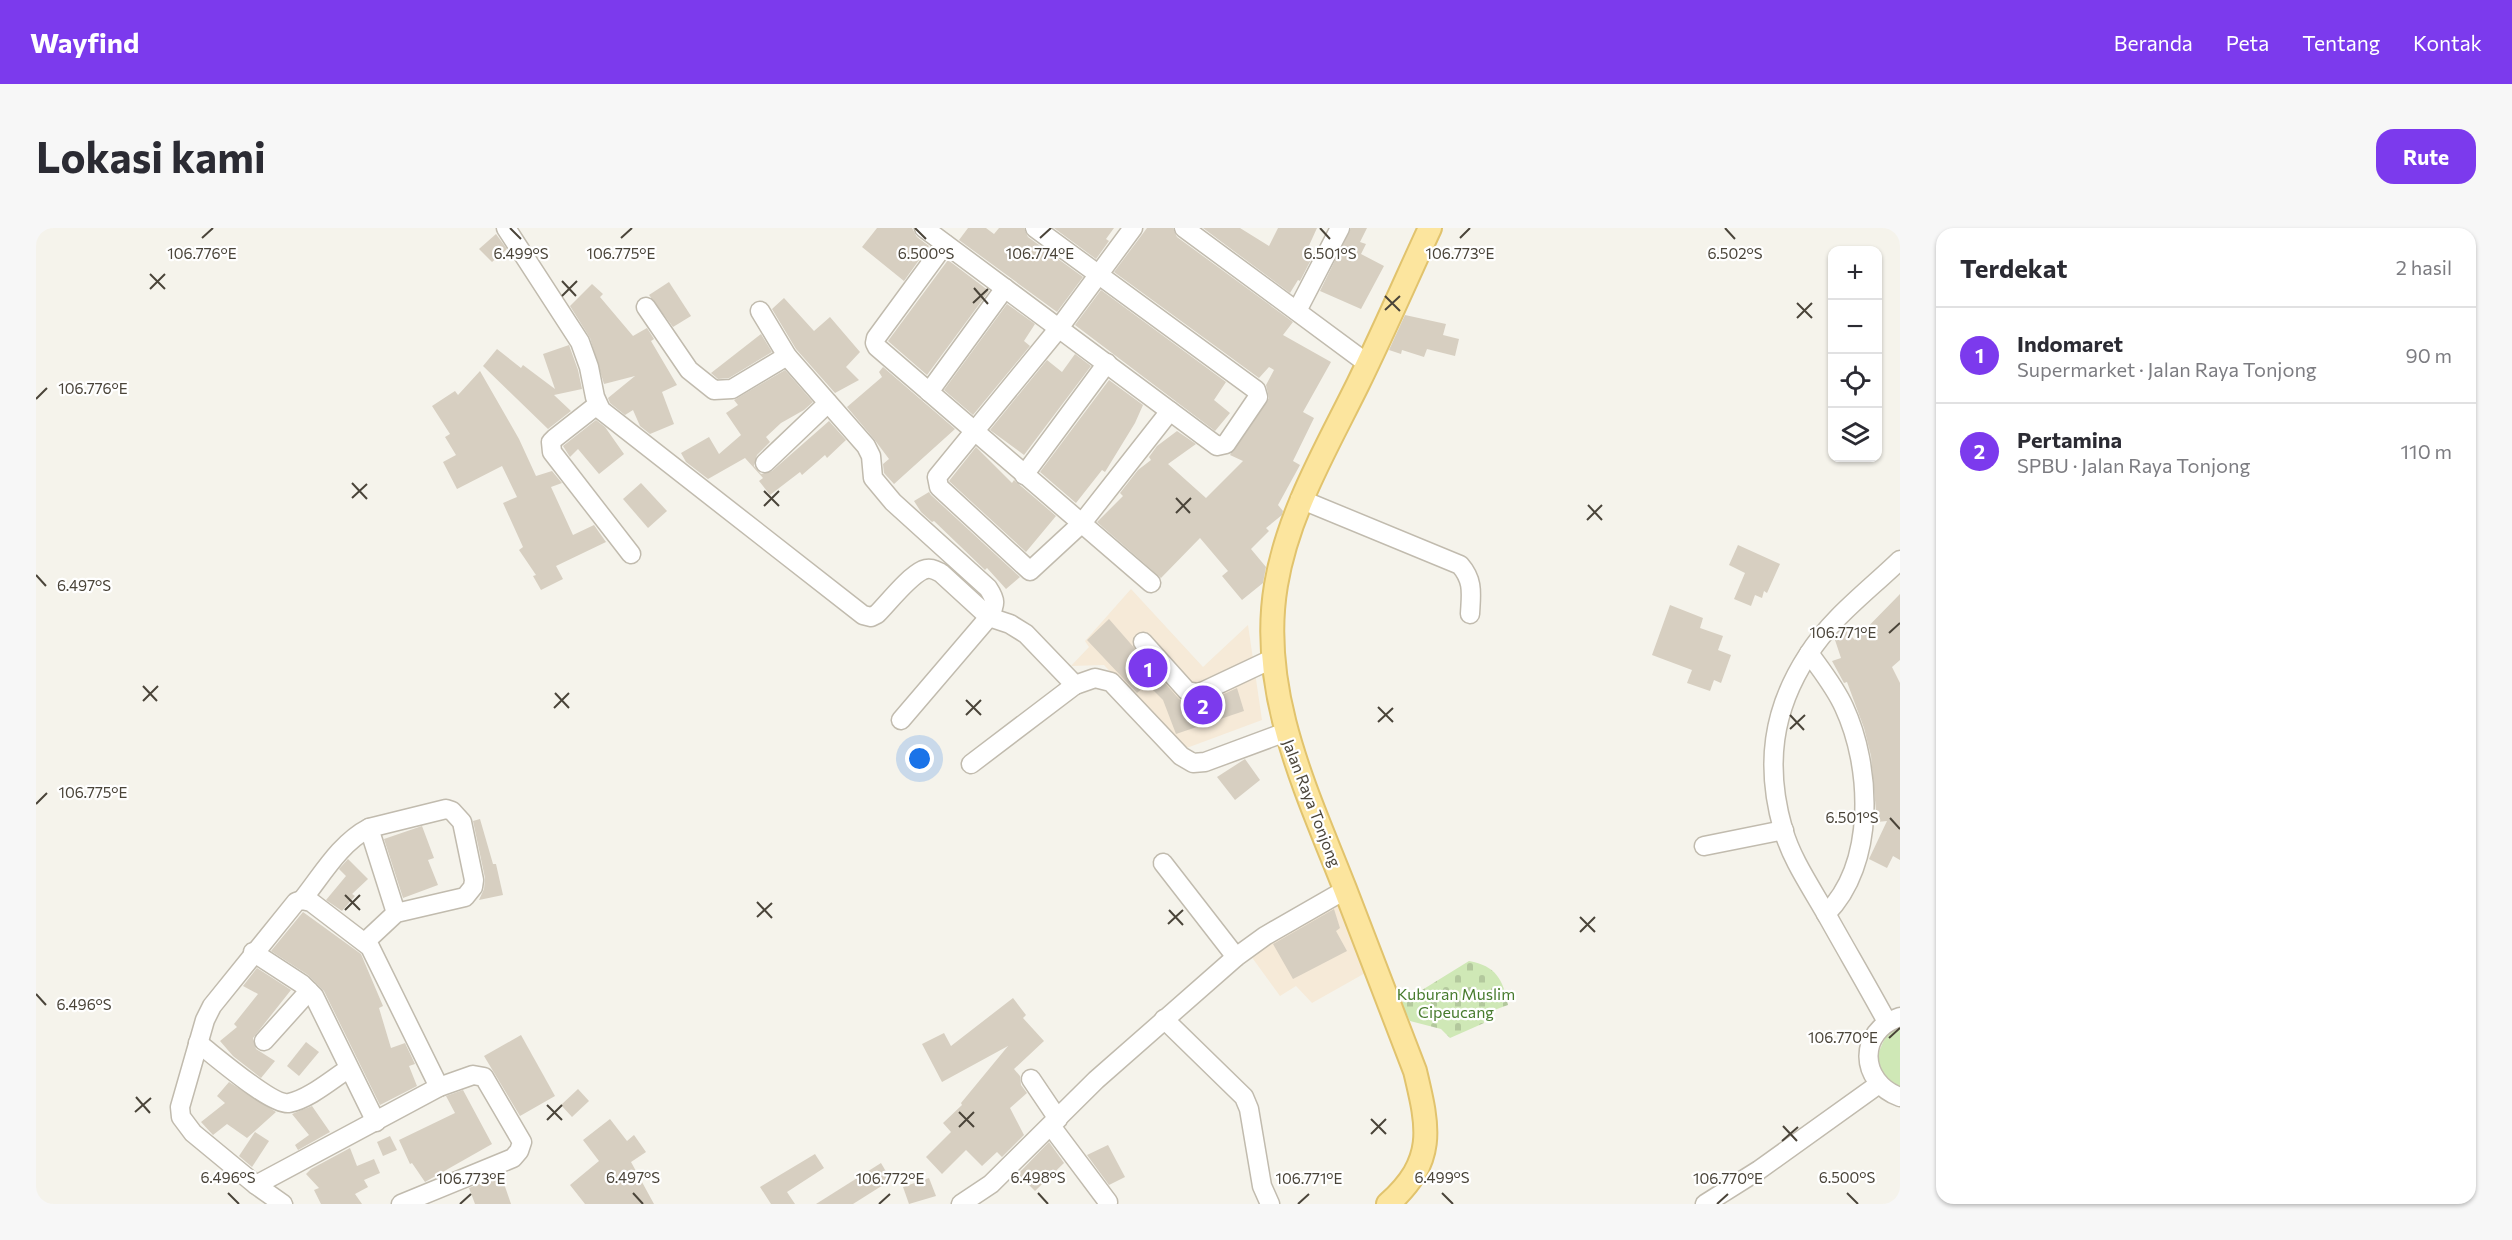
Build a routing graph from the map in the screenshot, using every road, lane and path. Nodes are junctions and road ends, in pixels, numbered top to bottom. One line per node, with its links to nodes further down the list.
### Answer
1 (506, 228): 20 (street)
2 (924, 228): 8 (street)
3 (1035, 228): 9 (street)
4 (1133, 228): 9 (street)
5 (1184, 228): 13 (street)
6 (1430, 228): 17 (main road, Jalan Raya Tonjong)
7 (1334, 231): 13 (street)
8 (945, 244): 10 (street); 18 (street)
9 (1099, 275): 14 (street); 21 (street)
10 (1005, 288): 14 (street); 18 (street)
11 (646, 307): 15 (street)
12 (760, 311): 15 (street)
13 (1297, 311): 17 (street)
14 (1059, 328): 16 (street); 22 (street)
15 (788, 356): 19 (street)
16 (1107, 363): 21 (street); 24 (street)
17 (1368, 364): 25 (main road, Jalan Raya Tonjong)
18 (929, 392): 22 (street)
19 (828, 403): 23 (street); 31 (street)
20 (597, 405): 27 (street); 31 (street)
21 (1170, 411): 26 (street)
22 (974, 432): 24 (street); 26 (street)
23 (765, 463)
24 (1024, 475): 26 (street)
25 (1300, 500): 30 (street); 34 (main road, Jalan Raya Tonjong)
26 (1082, 524): 29 (street)
27 (631, 554)
28 (1900, 560): 33 (street)
29 (1151, 583)
30 (1470, 614)
31 (989, 617): 35 (street); 36 (street)
32 (1143, 642): 34 (street)
33 (1809, 653): 40 (street); 46 (street)
34 (1274, 658): 37 (main road, Jalan Raya Tonjong)
35 (1075, 685): 37 (street); 38 (street)
36 (901, 720)
37 (1286, 732): 43 (main road, Jalan Raya Tonjong)
38 (971, 764)
39 (369, 828): 44 (street); 45 (street); 45 (street)
40 (1784, 830): 41 (street); 46 (street)
41 (1704, 846)
42 (1163, 863): 49 (street)
43 (1346, 890): 49 (street); 68 (main road, Jalan Raya Tonjong)
44 (303, 900): 47 (street); 48 (street)
45 (396, 913): 47 (street)
46 (1826, 914): 52 (street)
47 (365, 942): 58 (street)
48 (253, 952): 50 (street); 54 (street)
49 (1236, 957): 51 (street)
50 (309, 991): 53 (street); 55 (street)
51 (1164, 1019): 61 (street); 67 (street)
52 (1894, 1019): 57 (street)
53 (264, 1041)
54 (198, 1043): 55 (street); 62 (street)
55 (348, 1069): 60 (street)
56 (1031, 1079): 61 (street)
57 (1879, 1084): 59 (street); 69 (street)
58 (440, 1087): 60 (street); 65 (street)
59 (1900, 1097)
60 (376, 1122): 62 (street)
61 (1054, 1122): 63 (street); 66 (street)
62 (256, 1185): 64 (street)
63 (1108, 1202)
64 (283, 1204)
65 (401, 1204)
66 (961, 1204)
67 (1270, 1204)
68 (1388, 1204)
69 (1705, 1204)

